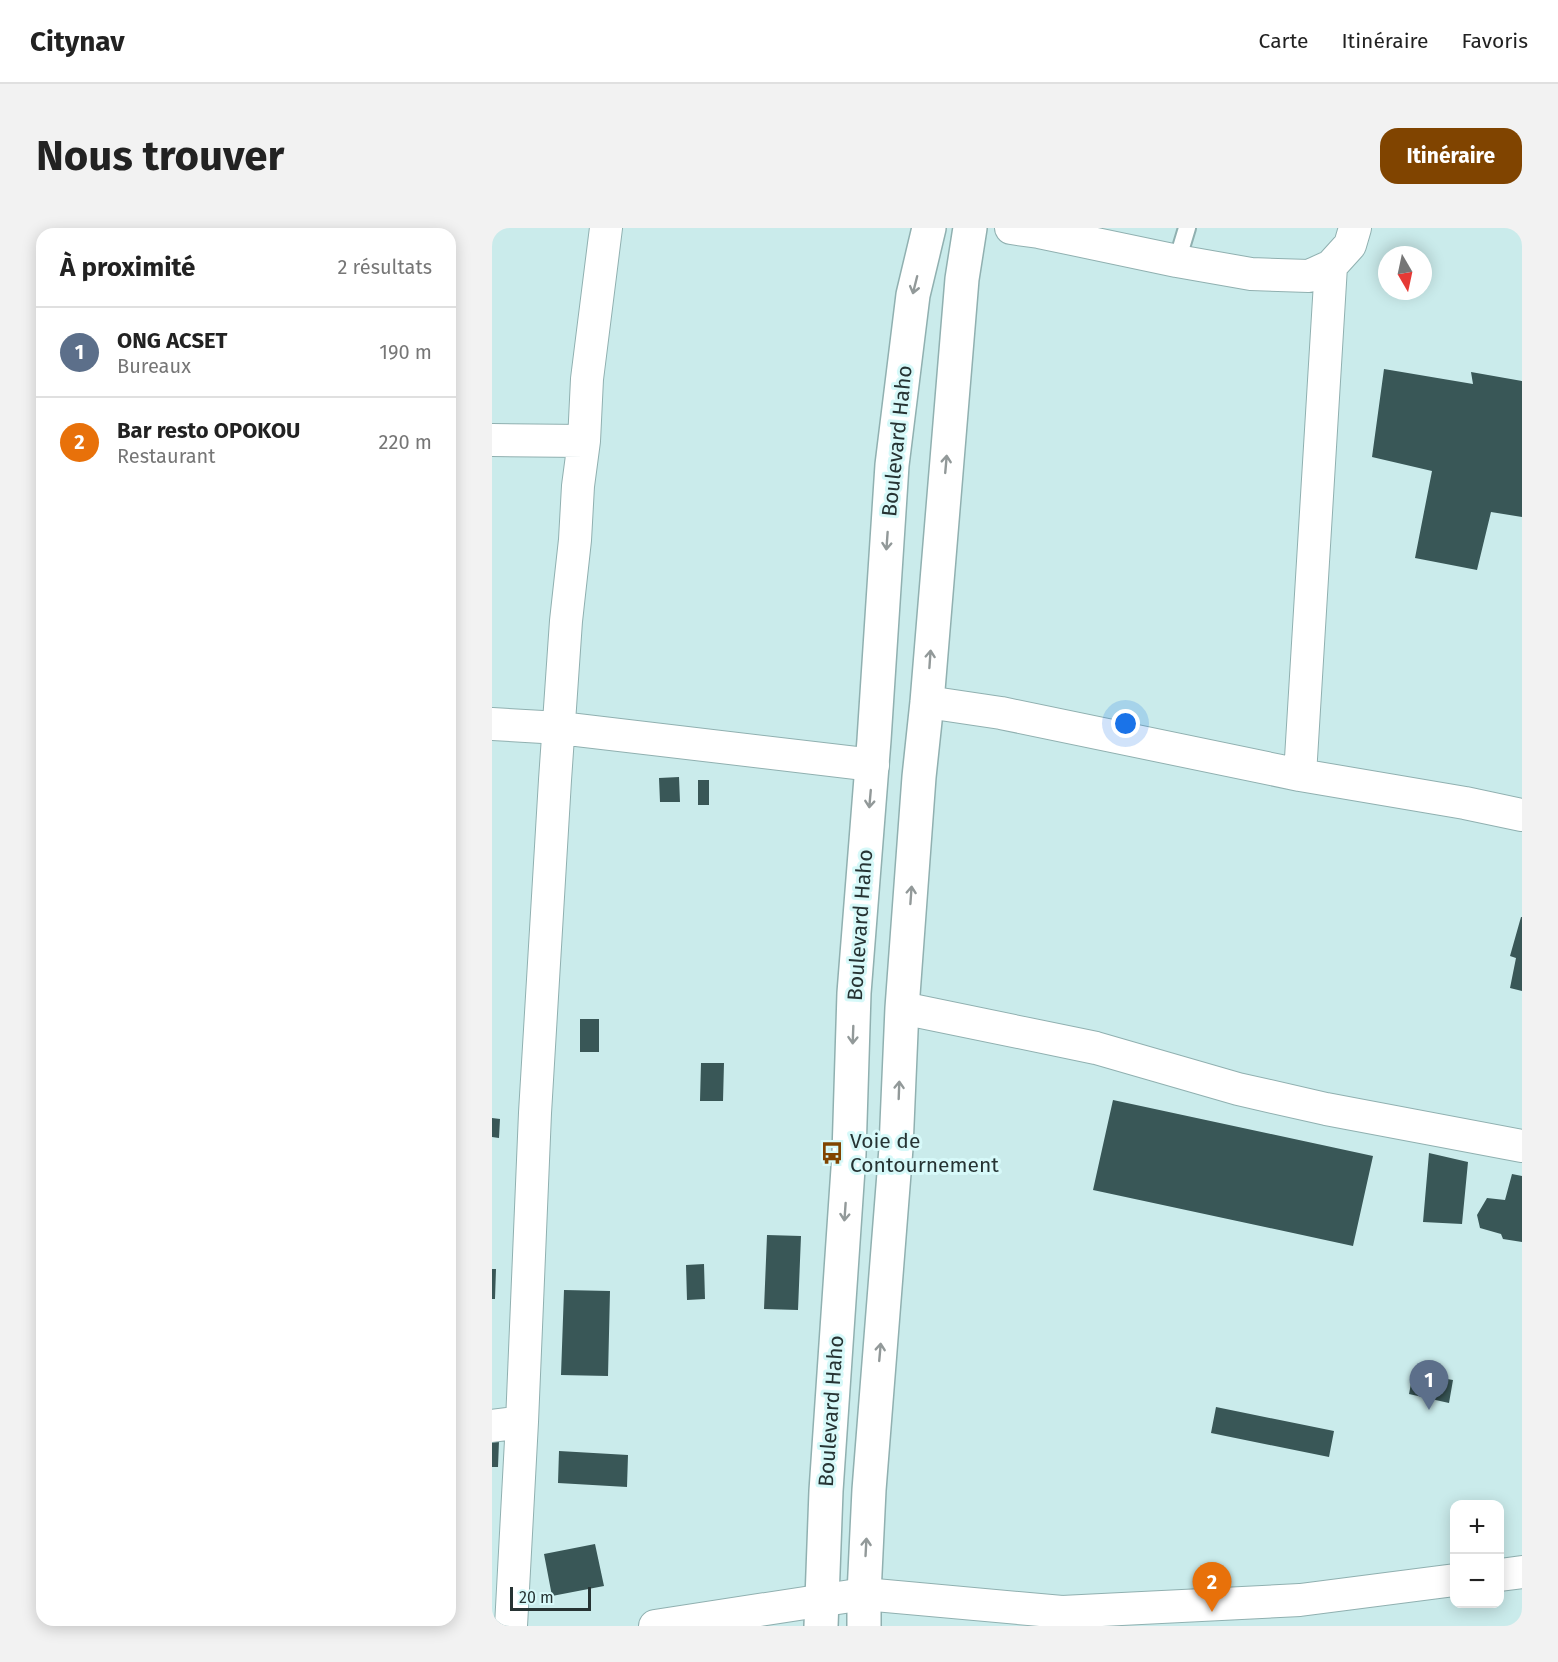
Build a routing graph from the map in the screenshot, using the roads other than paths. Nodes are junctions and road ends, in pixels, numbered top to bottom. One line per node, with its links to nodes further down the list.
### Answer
1 (606, 228): 10 (street)
2 (929, 228): 14 (main road, Boulevard Haho, one-way to 14)
3 (970, 228): 11 (main road, Boulevard Haho, one-way to 3)
4 (1011, 228): 7 (street)
5 (1187, 228): 7 (lane)
6 (1355, 228): 8 (street)
7 (1177, 261): 8 (street)
8 (1331, 266): 15 (street)
9 (492, 440): 10 (street)
10 (584, 441): 13 (street)
11 (927, 702): 15 (street); 17 (main road, Boulevard Haho, one-way to 11)
12 (492, 724): 13 (street)
13 (560, 728): 14 (street); 19 (street)
14 (873, 765): 25 (main road, Boulevard Haho, one-way to 25)
15 (1300, 775): 16 (street)
16 (1522, 815)
17 (902, 1008): 18 (street); 24 (main road, Boulevard Haho, one-way to 17)
18 (1522, 1146)
19 (522, 1422): 20 (street); 27 (street)
20 (492, 1426)
21 (1522, 1572): 22 (street)
22 (1504, 1574)
23 (1450, 1581): 26 (street)
24 (864, 1594): 25 (street); 26 (street); 29 (main road, Boulevard Haho)
25 (821, 1613): 28 (street)
26 (1127, 1618)
27 (511, 1626)
28 (655, 1626)
29 (864, 1626)

